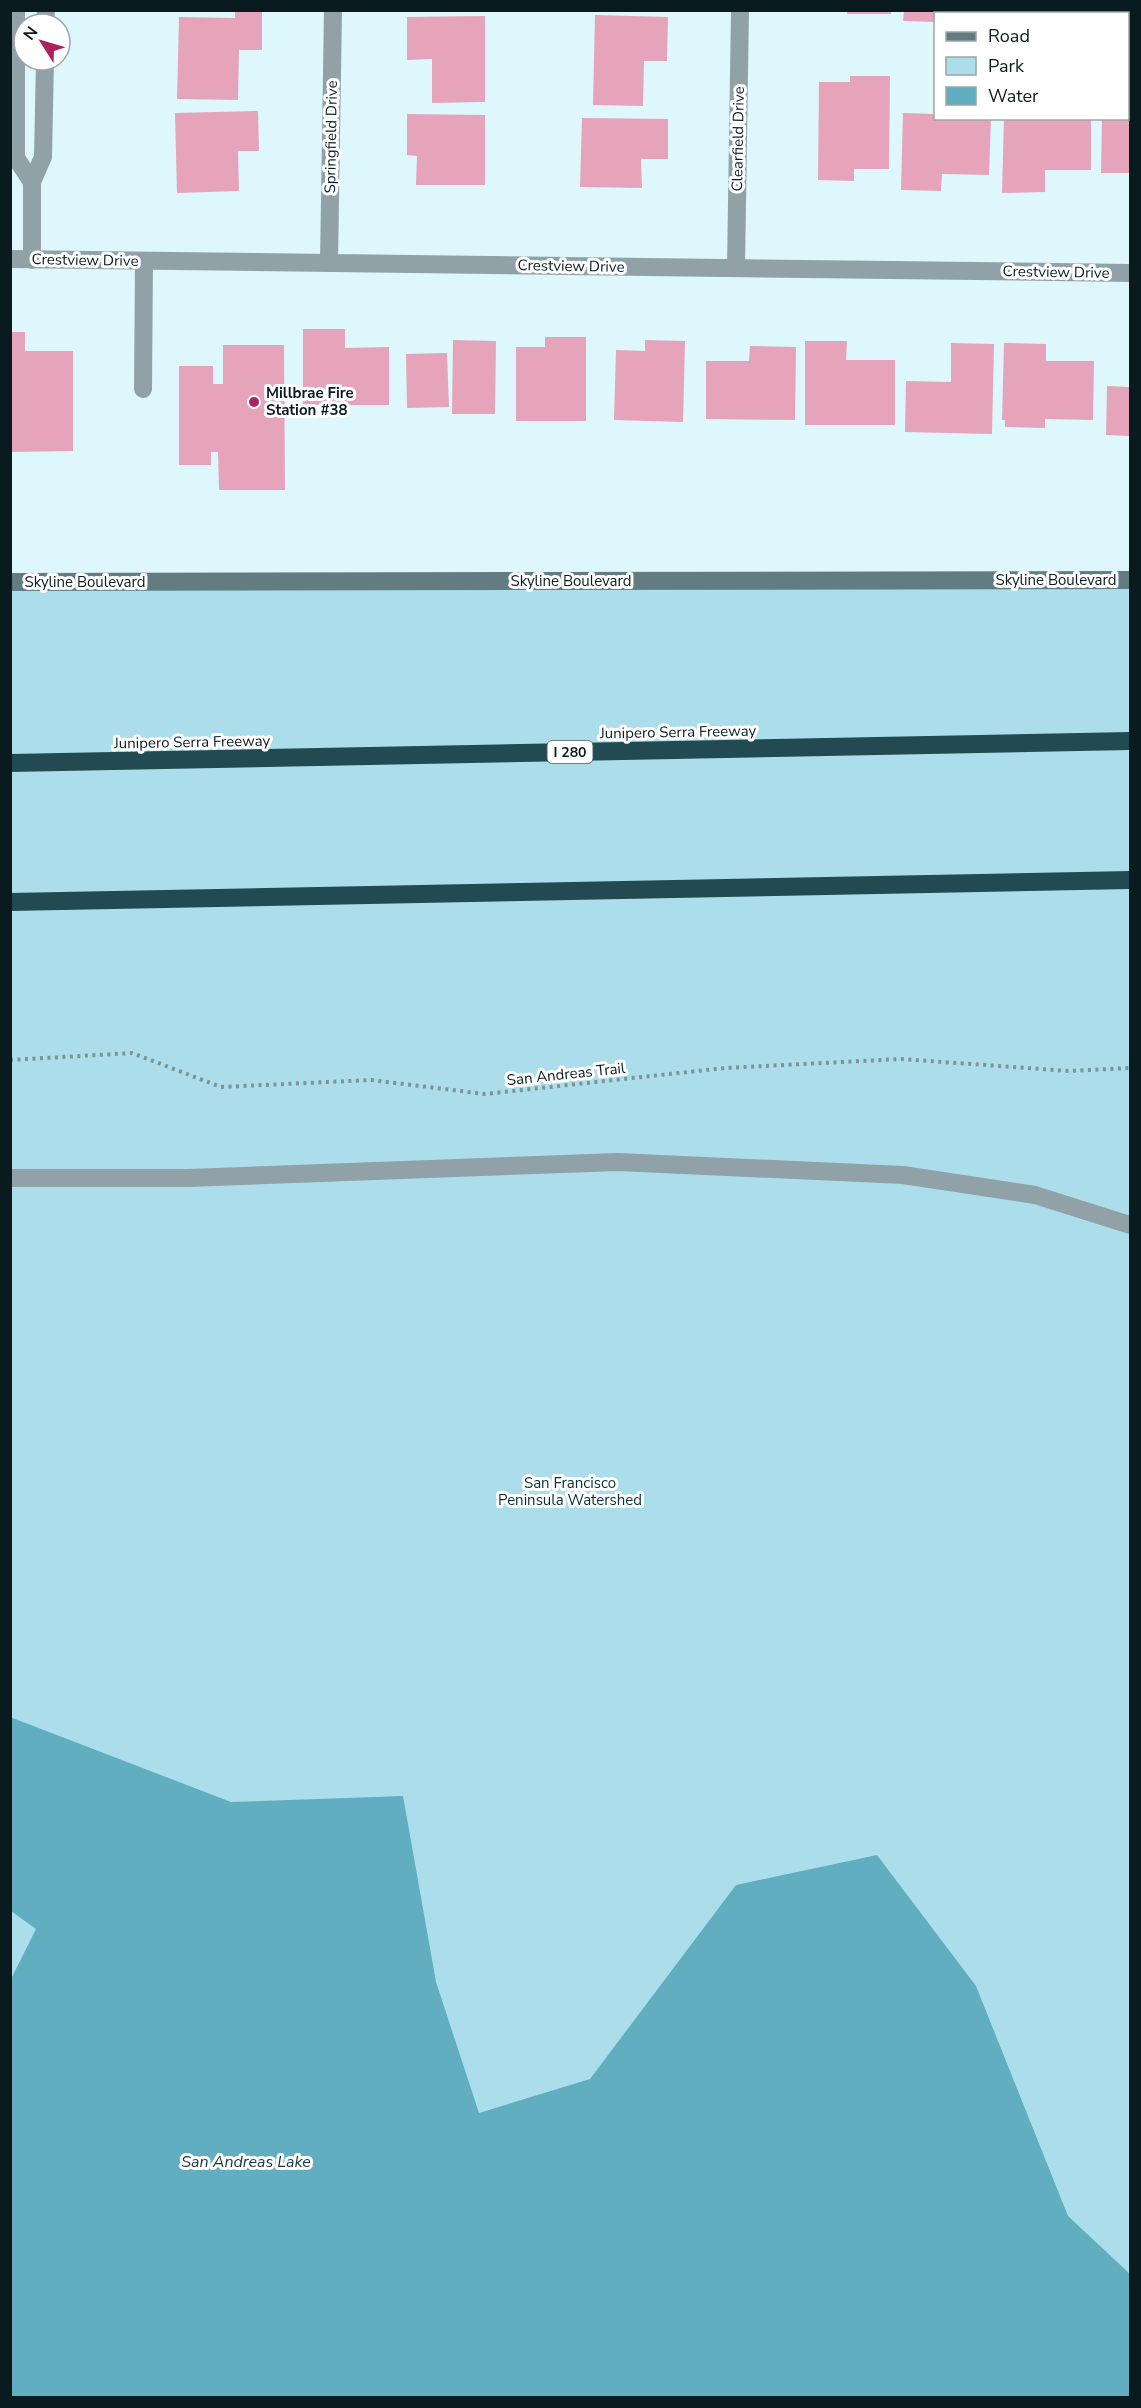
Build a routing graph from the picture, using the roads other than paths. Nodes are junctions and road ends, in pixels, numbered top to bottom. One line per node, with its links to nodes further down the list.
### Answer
1 (16, 10): 5 (street)
2 (333, 10): 9 (street, Springfield Drive)
3 (740, 10): 10 (street, Clearfield Drive)
4 (45, 72): 5 (street)
5 (32, 182): 7 (street)
6 (10, 259): 7 (street, Crestview Drive)
7 (32, 260): 8 (street, Crestview Drive)
8 (144, 261): 9 (street, Crestview Drive); 12 (street)
9 (329, 263): 10 (street, Crestview Drive)
10 (736, 268): 11 (street, Crestview Drive)
11 (1131, 273)
12 (143, 389)
13 (1131, 580): 14 (main road, Skyline Boulevard)
14 (10, 582)
15 (1131, 741): 16 (highway, Junipero Serra Freeway / I 280)
16 (10, 763)
17 (1131, 880): 18 (highway)
18 (10, 902)
19 (10, 1178): 20 (street)
20 (1131, 1225)

